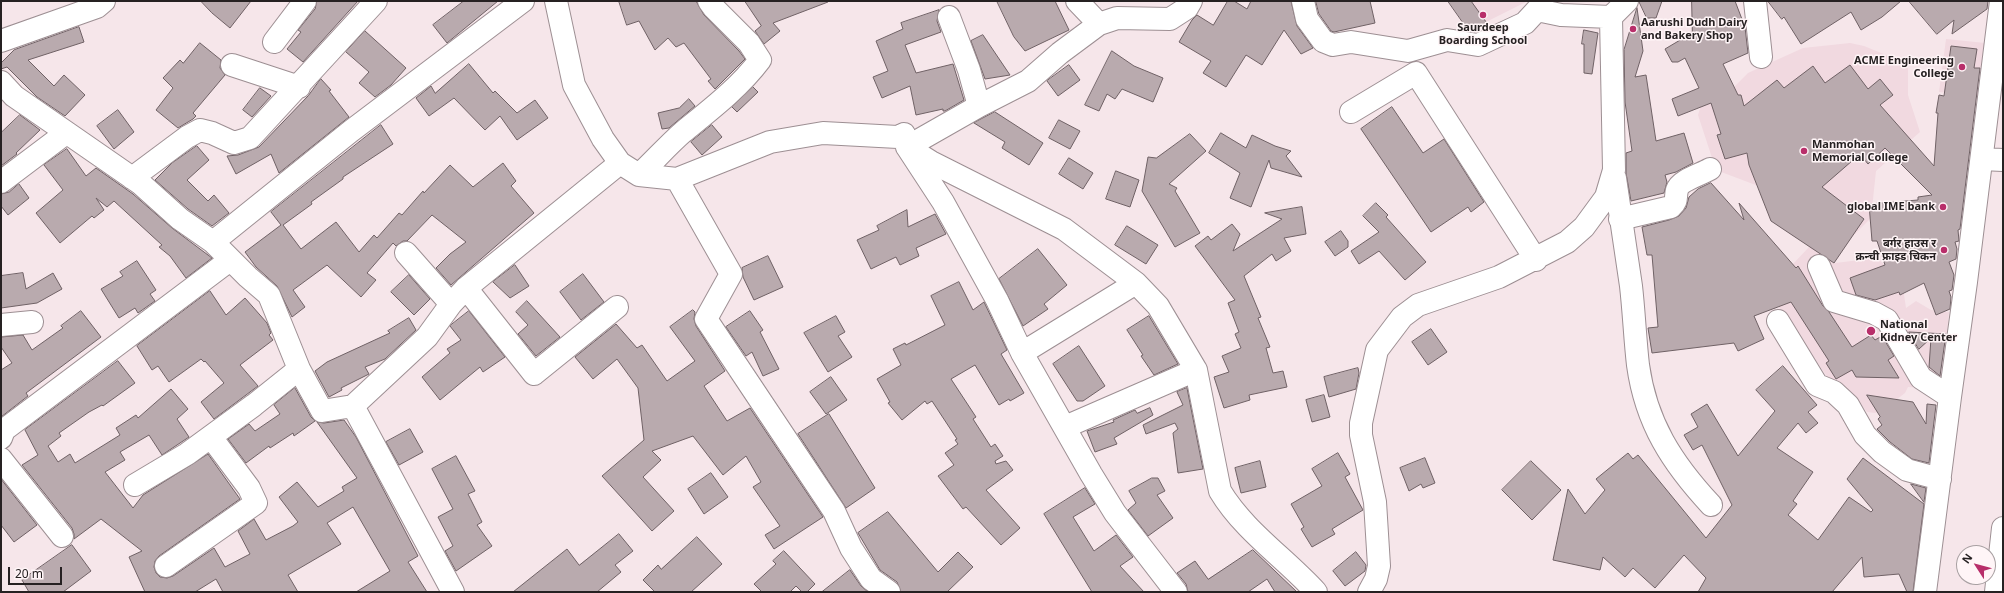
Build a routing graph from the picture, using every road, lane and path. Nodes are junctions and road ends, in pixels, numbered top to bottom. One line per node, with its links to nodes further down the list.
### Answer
1 (104, 1): 17 (main road)
2 (305, 1): 18 (main road)
3 (376, 1): 22 (main road)
4 (523, 1): 37 (main road)
5 (556, 1): 29 (main road)
6 (709, 1): 32 (main road)
7 (1077, 1): 15 (main road)
8 (1191, 1): 15 (main road)
9 (1303, 1): 14 (main road)
10 (1627, 1): 14 (main road)
11 (1755, 1): 19 (main road)
12 (2001, 1): 16 (main road)
13 (949, 17): 23 (main road)
14 (1611, 17): 30 (main road)
15 (1099, 24): 23 (main road)
16 (1999, 35): 27 (main road)
17 (1, 41)
18 (274, 42)
19 (1761, 57)
20 (232, 65): 22 (main road)
21 (1, 82): 25 (main road)
22 (298, 86): 33 (main road)
23 (979, 106): 26 (main road)
24 (1351, 112): 40 (main road)
25 (66, 133): 33 (main road); 35 (main road)
26 (907, 147): 34 (main road); 42 (main road); 49 (main road)
27 (1982, 159): 28 (main road); 52 (main road)
28 (2003, 160)
29 (620, 163): 32 (main road); 43 (main road)
30 (1614, 170): 36 (main road); 40 (main road)
31 (1710, 170): 36 (main road)
32 (639, 175): 34 (main road)
33 (132, 178): 37 (main road)
34 (678, 180): 67 (main road)
35 (1, 182)
36 (1620, 219): 60 (main road)
37 (213, 242): 39 (main road)
38 (406, 253): 44 (main road)
39 (230, 260): 50 (main road); 56 (main road)
40 (1536, 260): 69 (main road)
41 (1819, 266): 52 (main road)
42 (1136, 283): 49 (main road); 51 (main road)
43 (466, 288): 44 (main road); 45 (main road)
44 (451, 304): 53 (main road)
45 (617, 307)
46 (1778, 321): 58 (main road)
47 (32, 322): 48 (main road)
48 (1, 324)
49 (1022, 352): 54 (main road)
50 (299, 369): 53 (main road); 55 (main road)
51 (1196, 370): 54 (main road); 65 (main road)
52 (1950, 397): 58 (main road)
53 (353, 406): 66 (main road)
54 (1065, 427): 68 (main road)
55 (211, 436): 59 (main road); 63 (main road)
56 (1, 438)
57 (1, 459): 62 (main road)
58 (1940, 479): 70 (main road)
59 (135, 485)
60 (1711, 505)
61 (2003, 528): 64 (main road)
62 (62, 536)
63 (166, 566)
64 (1999, 579)
65 (1308, 590)
66 (453, 592)
67 (889, 592)
68 (1176, 592)
69 (1369, 592)
70 (1925, 592)

